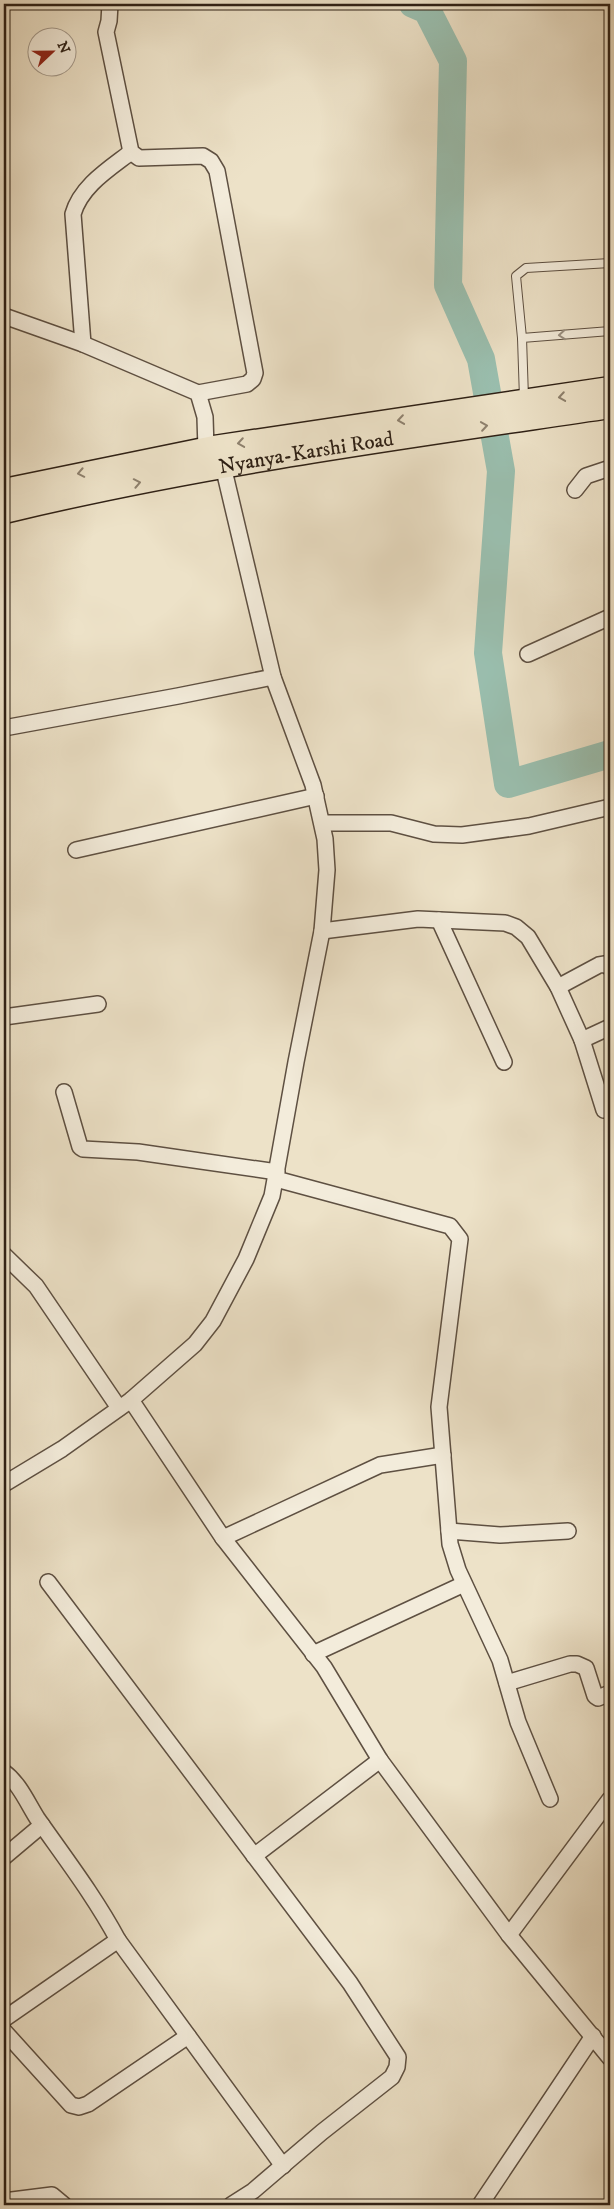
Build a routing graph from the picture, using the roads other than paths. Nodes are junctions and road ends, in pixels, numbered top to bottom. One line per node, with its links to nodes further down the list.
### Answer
1 (110, 4): 2 (street)
2 (131, 152): 7 (street); 9 (street)
3 (610, 263): 6 (lane)
4 (4, 316): 7 (street)
5 (610, 331): 6 (lane, one-way to 6)
6 (522, 338): 10 (lane)
7 (83, 344): 9 (street)
8 (610, 388): 10 (main road, Nyanya-Karshi Road, one-way to 10)
9 (198, 393): 12 (street)
10 (524, 402): 12 (main road, Nyanya-Karshi Road, one-way to 12)
11 (610, 407): 13 (main road, Nyanya-Karshi Road, one-way to 11)
12 (206, 449): 15 (main road, Nyanya-Karshi Road, one-way to 15)
13 (223, 466): 17 (main road, Nyanya-Karshi Road, one-way to 13); 20 (street)
14 (610, 468): 16 (street)
15 (4, 490)
16 (575, 490)
17 (4, 512)
18 (610, 617): 19 (street)
19 (528, 654)
20 (273, 677): 21 (street); 22 (street)
21 (4, 728)
22 (316, 796): 24 (street); 25 (street)
23 (610, 807): 24 (street)
24 (323, 824): 27 (street)
25 (76, 850)
26 (439, 920): 27 (street); 29 (street); 34 (street)
27 (322, 931): 37 (street)
28 (610, 968): 29 (street)
29 (558, 987): 33 (street)
30 (98, 1004): 31 (street)
31 (4, 1016)
32 (610, 1027): 33 (street)
33 (582, 1040): 36 (street)
34 (504, 1062)
35 (64, 1092): 37 (street)
36 (604, 1110)
37 (277, 1175): 39 (street); 40 (street)
38 (4, 1255): 39 (street)
39 (125, 1404): 41 (street); 44 (street)
40 (443, 1455): 42 (street); 44 (street)
41 (4, 1484)
42 (449, 1531): 43 (street); 46 (street)
43 (568, 1531)
44 (223, 1538): 47 (street)
45 (48, 1582): 55 (street)
46 (464, 1584): 47 (street); 48 (street)
47 (313, 1654): 50 (street)
48 (507, 1684): 49 (street); 53 (street)
49 (610, 1693)
50 (380, 1760): 55 (street); 57 (street)
51 (4, 1772): 54 (street)
52 (610, 1799): 57 (street)
53 (550, 1800)
54 (42, 1825): 56 (street); 58 (street)
55 (254, 1856): 64 (street)
56 (4, 1857)
57 (509, 1935): 62 (street)
58 (118, 1940): 59 (street); 61 (street)
59 (4, 2018)
60 (4, 2031): 61 (street)
61 (188, 2036): 64 (street)
62 (592, 2036): 63 (street); 68 (street)
63 (609, 2054)
64 (282, 2166): 66 (street)
65 (4, 2201): 67 (street)
66 (240, 2203)
67 (64, 2205)
68 (480, 2205)

